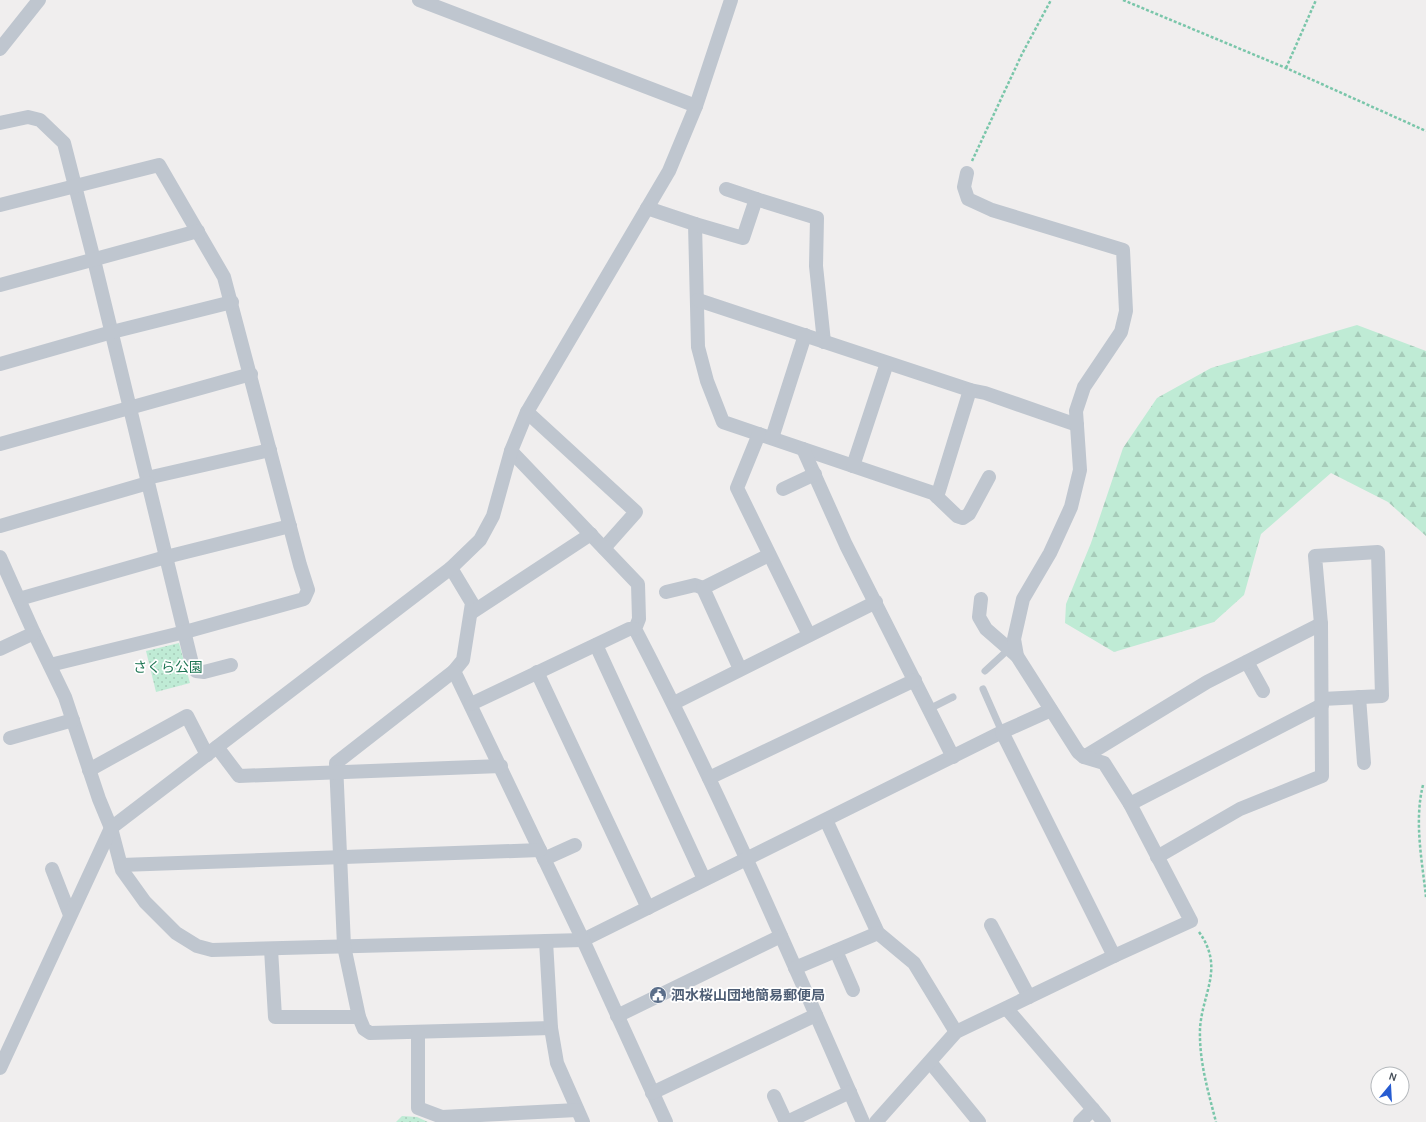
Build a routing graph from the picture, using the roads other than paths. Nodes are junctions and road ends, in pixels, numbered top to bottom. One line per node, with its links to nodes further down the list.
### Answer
1 (39, 0): 4 (street)
2 (419, 0): 5 (street)
3 (731, 0): 5 (street)
4 (0, 49)
5 (696, 106): 12 (street)
6 (0, 123): 8 (street)
7 (967, 173): 28 (street)
8 (76, 185): 11 (street); 14 (street); 15 (street)
9 (726, 189): 10 (street)
10 (756, 199): 13 (street); 21 (street)
11 (0, 205)
12 (647, 208): 13 (street); 27 (street)
13 (695, 224): 17 (street)
14 (198, 231): 15 (street); 18 (street)
15 (94, 260): 16 (street); 19 (street)
16 (0, 285)
17 (698, 300): 20 (street); 29 (street)
18 (232, 302): 19 (street); 24 (street)
19 (112, 332): 23 (street); 26 (street)
20 (805, 336): 21 (street); 29 (street)
21 (824, 342): 22 (street)
22 (887, 363): 25 (street); 34 (street)
23 (0, 364)
24 (251, 374): 26 (street); 32 (street)
25 (970, 390): 28 (street); 39 (street)
26 (130, 407): 30 (street); 37 (street)
27 (527, 412): 33 (street); 43 (street)
28 (1077, 425): 61 (street)
29 (765, 436): 31 (street); 44 (street)
30 (0, 444)
31 (803, 448): 34 (street); 35 (street)
32 (270, 450): 37 (street); 41 (street)
33 (511, 451): 42 (street); 47 (street)
34 (853, 466): 39 (street)
35 (815, 474): 38 (street); 52 (street)
36 (989, 477): 39 (street)
37 (148, 481): 40 (street); 46 (street)
38 (783, 489)
39 (937, 497)
40 (0, 526)
41 (290, 526): 46 (street); 56 (street)
42 (591, 534): 43 (street); 53 (street)
43 (604, 548): 55 (street)
44 (769, 555): 48 (street); 58 (street)
45 (0, 557): 50 (street)
46 (166, 557): 50 (street); 56 (street)
47 (451, 568): 53 (street); 82 (street)
48 (703, 588): 49 (street); 65 (street)
49 (666, 592)
50 (19, 599): 57 (street)
51 (981, 599): 61 (street)
52 (876, 602): 58 (street); 69 (street)
53 (471, 613): 66 (street)
54 (1321, 624): 62 (street); 73 (street); 74 (street)
55 (635, 629): 59 (street); 75 (street)
56 (184, 632): 63 (street); 64 (street)
57 (34, 633): 60 (street); 63 (street)
58 (809, 635): 65 (street)
59 (596, 645): 68 (street); 100 (street)
60 (0, 649)
61 (1014, 652): 67 (lane); 78 (street)
62 (1247, 662): 71 (street); 84 (street)
63 (50, 665): 79 (street)
64 (231, 665)
65 (740, 669): 75 (street)
66 (454, 671): 76 (street); 88 (street)
67 (985, 671)
68 (537, 672): 76 (street); 101 (street)
69 (915, 680): 77 (street); 89 (street)
70 (983, 689): 80 (lane)
71 (1263, 692)
72 (953, 697): 77 (lane)
73 (1360, 697): 74 (street); 85 (street)
74 (1322, 702): 90 (street); 96 (street)
75 (674, 703): 89 (street)
76 (471, 704): 86 (street)
77 (929, 709): 83 (street)
78 (1051, 710): 80 (street); 84 (street)
79 (73, 720): 81 (street); 87 (street)
80 (1002, 732): 83 (street); 111 (street)
81 (10, 738)
82 (212, 751): 87 (street); 88 (street); 92 (street)
83 (953, 757): 91 (street)
84 (1084, 757): 90 (street)
85 (1364, 763)
86 (500, 766): 88 (street); 94 (street)
87 (90, 770): 92 (street)
88 (336, 773): 95 (street)
89 (709, 778): 97 (street)
90 (1130, 804): 96 (street)
91 (826, 820): 97 (street); 104 (street)
92 (111, 828): 98 (street); 102 (street)
93 (575, 845): 94 (street)
94 (542, 855): 95 (street); 106 (street)
95 (340, 857): 98 (street); 108 (street)
96 (1157, 857): 111 (street)
97 (747, 858): 100 (street); 105 (street)
98 (121, 865): 109 (street)
99 (52, 869): 102 (street)
100 (704, 879): 101 (street)
101 (648, 908): 106 (street)
102 (70, 915): 123 (street)
103 (991, 925): 114 (street)
104 (878, 933): 110 (street); 121 (street)
105 (781, 936): 112 (street); 117 (street)
106 (583, 940): 107 (street); 117 (street)
107 (546, 941): 108 (street); 119 (street)
108 (344, 946): 109 (street); 118 (street)
109 (271, 949): 118 (street)
110 (836, 951): 112 (street); 113 (street)
111 (1114, 956): 114 (street)
112 (796, 968): 116 (street)
113 (853, 990)
114 (1029, 997): 115 (street)
115 (1007, 1009): 121 (street); 127 (street)
116 (816, 1015): 124 (street); 125 (street)
117 (617, 1016): 125 (street)
118 (359, 1017): 120 (street)
119 (551, 1028): 120 (street); 128 (street)
120 (418, 1032): 128 (street)
121 (956, 1032): 122 (street)
122 (930, 1062): 132 (street); 133 (street)
123 (0, 1068)
124 (850, 1092): 130 (street); 131 (street)
125 (652, 1094): 129 (street)
126 (774, 1096): 130 (street)
127 (1093, 1109): 134 (street); 135 (street)
128 (580, 1116)
129 (666, 1122)
130 (787, 1122)
131 (863, 1122)
132 (876, 1122)
133 (979, 1122)
134 (1080, 1122)
135 (1104, 1122)

